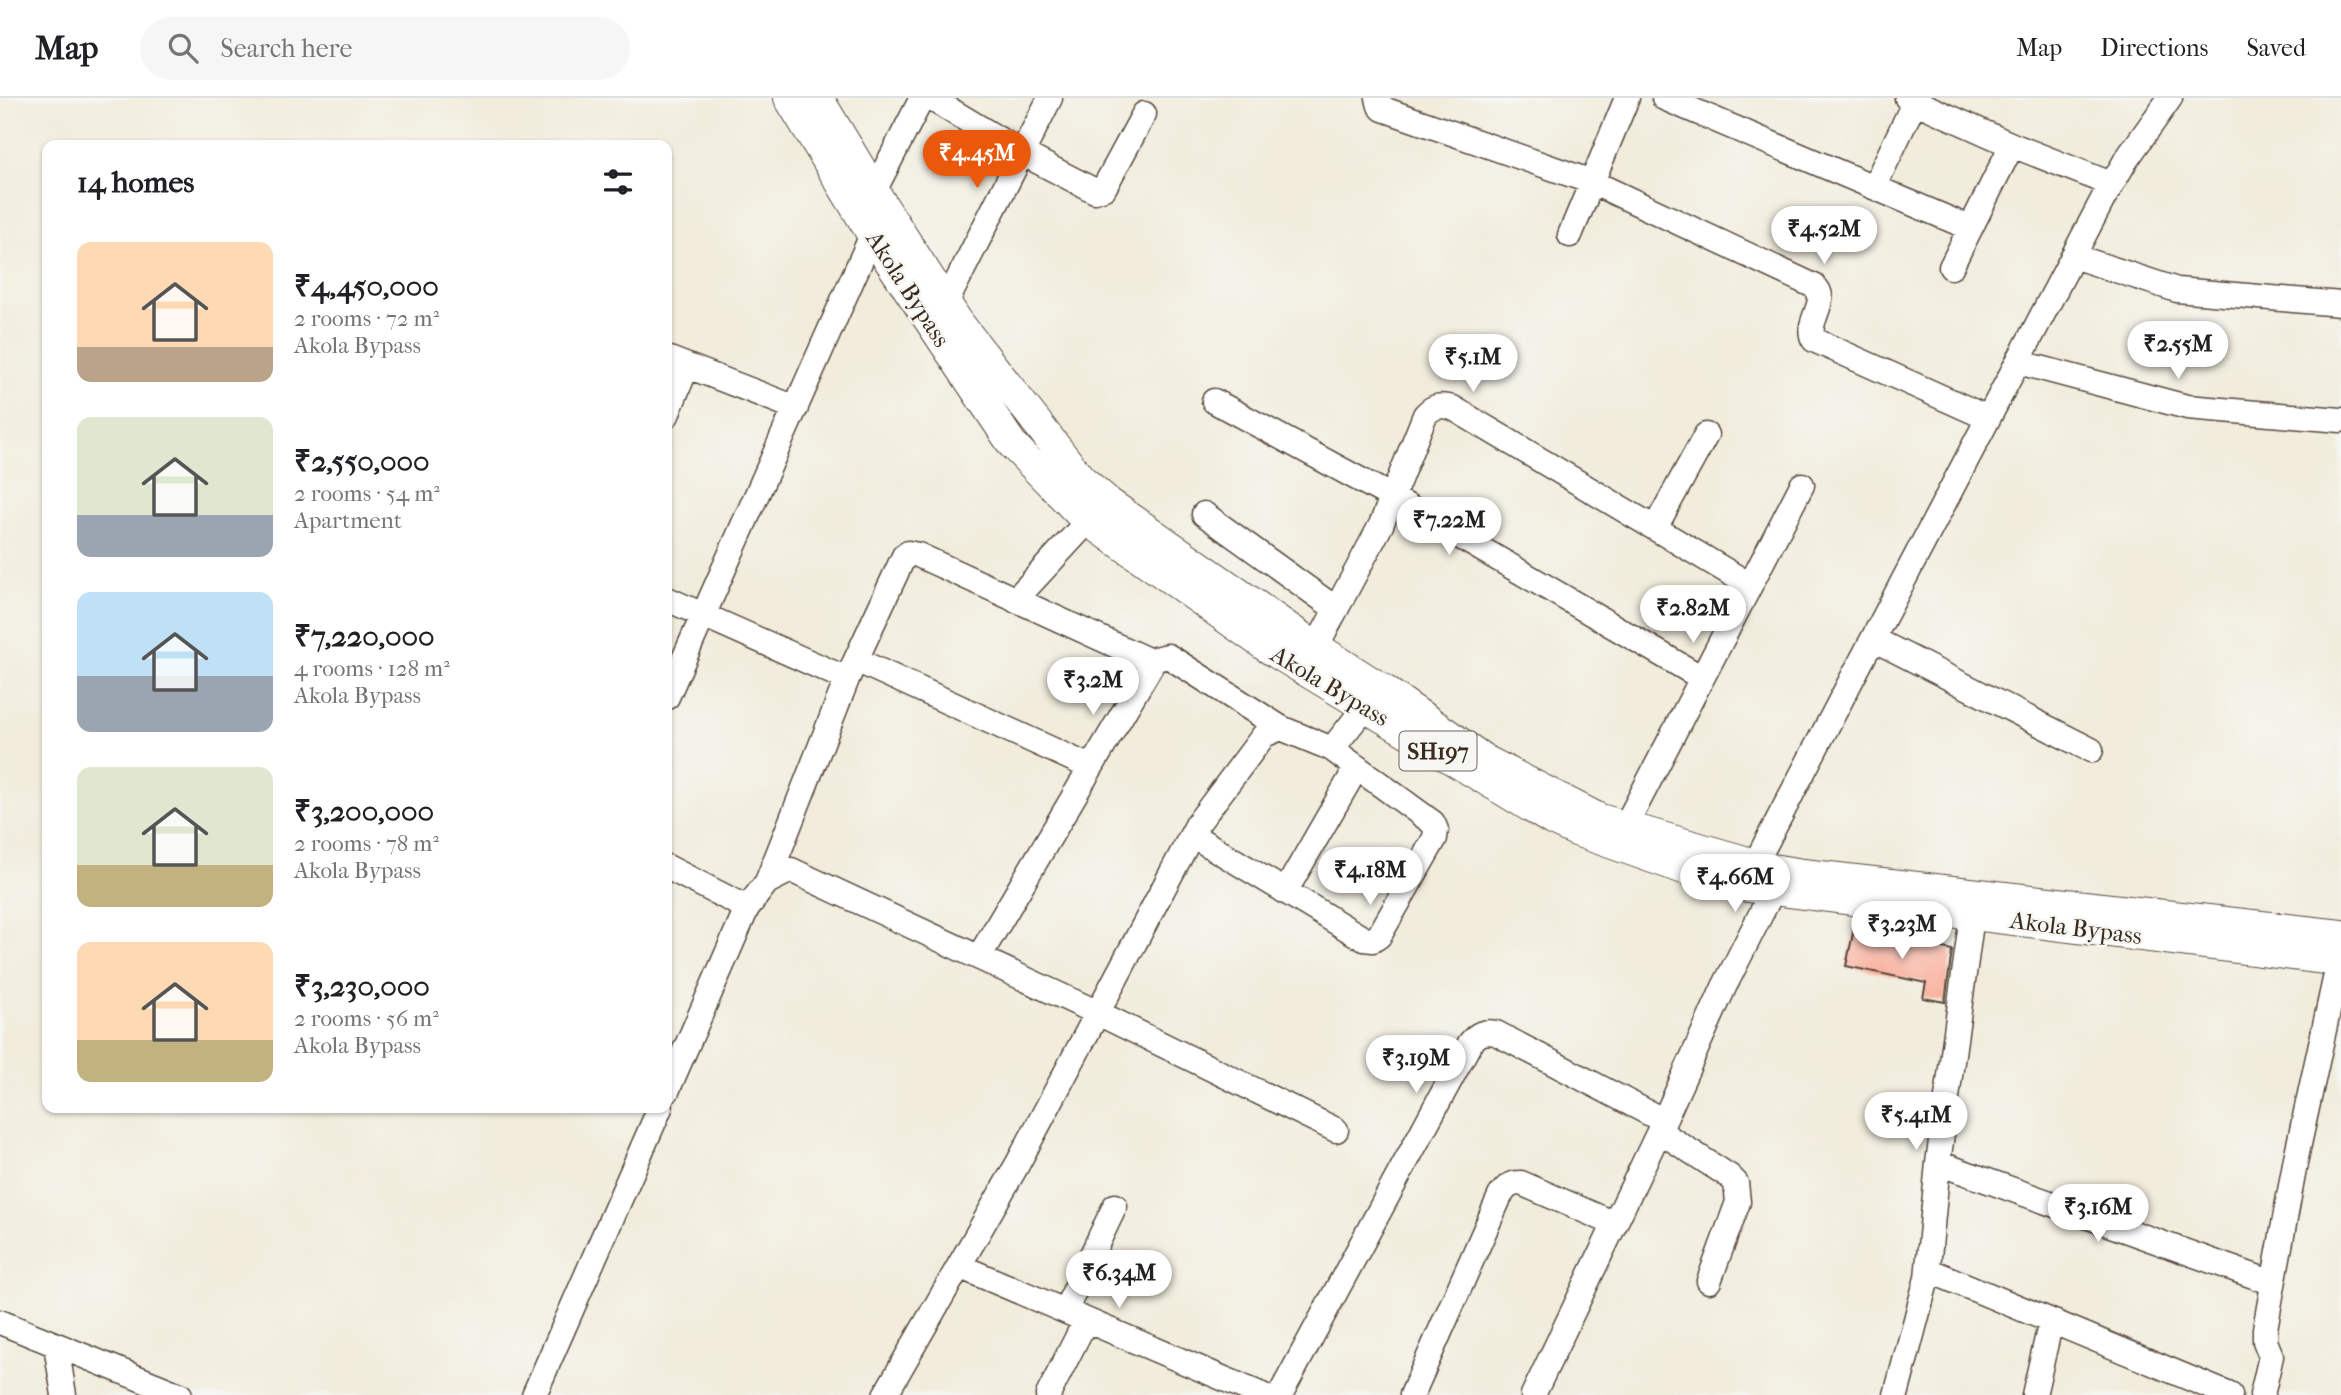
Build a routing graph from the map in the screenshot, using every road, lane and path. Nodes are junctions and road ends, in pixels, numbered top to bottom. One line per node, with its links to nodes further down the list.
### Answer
1 (789, 98): 19 (main road, Akola Bypass / SH197)
2 (818, 98): 17 (main road, Akola Bypass / SH197)
3 (922, 98): 17 (street)
4 (930, 98): 13 (street)
5 (1050, 98): 13 (street)
6 (1378, 98): 14 (street)
7 (1627, 98): 14 (street)
8 (1664, 98): 16 (street)
9 (2165, 99): 15 (street)
10 (1911, 100): 12 (street); 16 (street)
11 (1144, 114): 13 (street)
12 (2012, 145): 15 (street); 18 (street)
13 (1022, 153): 24 (street)
14 (1592, 182): 20 (street); 31 (street)
15 (2111, 184): 22 (street)
16 (1874, 187): 18 (street)
17 (874, 191): 21 (main road, Akola Bypass / SH197)
18 (1970, 228): 23 (street)
19 (872, 235): 21 (main road, Akola Bypass / SH197); 30 (street)
20 (1570, 235)
21 (898, 252): 24 (main road, Akola Bypass / SH197); 37 (main road, Akola Bypass / SH197)
22 (2073, 256): 25 (street); 27 (street)
23 (1951, 267)
24 (946, 303): 45 (main road, Akola Bypass / SH197)
25 (2341, 304)
26 (677, 362): 28 (street); 30 (street)
27 (2018, 362): 31 (street); 32 (street)
28 (672, 388)
29 (1214, 401): 35 (street)
30 (796, 408): 43 (street)
31 (1988, 418): 44 (street)
32 (2341, 420)
33 (1706, 435): 38 (street)
34 (1802, 485): 39 (street)
35 (1392, 497): 38 (street); 42 (street); 48 (street)
36 (1204, 514): 42 (street)
37 (1088, 521): 40 (street); 50 (main road, Akola Bypass / SH197)
38 (1655, 528): 39 (street)
39 (1750, 585): 48 (street)
40 (1015, 600): 46 (street); 47 (street)
41 (672, 601): 43 (street)
42 (1336, 609): 45 (street)
43 (703, 615): 47 (street); 49 (street)
44 (1873, 639): 53 (street); 58 (street)
45 (1316, 647): 56 (main road, Akola Bypass / SH197)
46 (1152, 662): 51 (street); 54 (street)
47 (851, 670): 54 (street); 60 (street)
48 (1702, 678): 56 (street)
49 (672, 686)
50 (1365, 707): 52 (street); 61 (main road, Akola Bypass / SH197)
51 (1281, 728): 52 (street); 57 (street)
52 (1332, 749): 55 (street)
53 (2091, 750)
54 (1090, 767): 66 (street)
55 (1357, 767): 62 (street); 62 (street)
56 (1625, 827): 58 (main road, Akola Bypass / SH197)
57 (1192, 835): 62 (street); 67 (street)
58 (1755, 864): 65 (main road, Akola Bypass / SH197)
59 (672, 870): 63 (street)
60 (767, 882): 63 (street); 66 (street)
61 (1773, 890): 64 (main road, Akola Bypass / SH197); 70 (street)
62 (1285, 892)
63 (747, 908): 68 (street)
64 (1972, 916): 65 (main road, Akola Bypass / SH197); 72 (street)
65 (2340, 953): 78 (street)
66 (978, 957): 67 (street)
67 (1098, 1013): 71 (street); 75 (street)
68 (672, 1080)
69 (658, 1113): 86 (street)
70 (1661, 1126): 74 (street); 77 (street); 89 (street)
71 (1336, 1130)
72 (1938, 1163): 76 (street); 78 (street)
73 (1115, 1206): 79 (street)
74 (1615, 1224): 90 (street); 91 (street)
75 (959, 1266): 79 (street); 83 (street)
76 (1928, 1270): 80 (street); 92 (street)
77 (1709, 1281)
78 (2273, 1283): 95 (street)
79 (1075, 1316): 87 (street); 88 (street)
80 (2051, 1321): 93 (street); 94 (street)
81 (0, 1322): 82 (street)
82 (56, 1345): 84 (street); 85 (street)
83 (891, 1393)
84 (64, 1395)
85 (180, 1395)
86 (534, 1395)
87 (1048, 1395)
88 (1262, 1395)
89 (1280, 1395)
90 (1412, 1395)
91 (1533, 1395)
92 (1896, 1395)
93 (2034, 1395)
94 (2230, 1395)
95 (2262, 1395)

